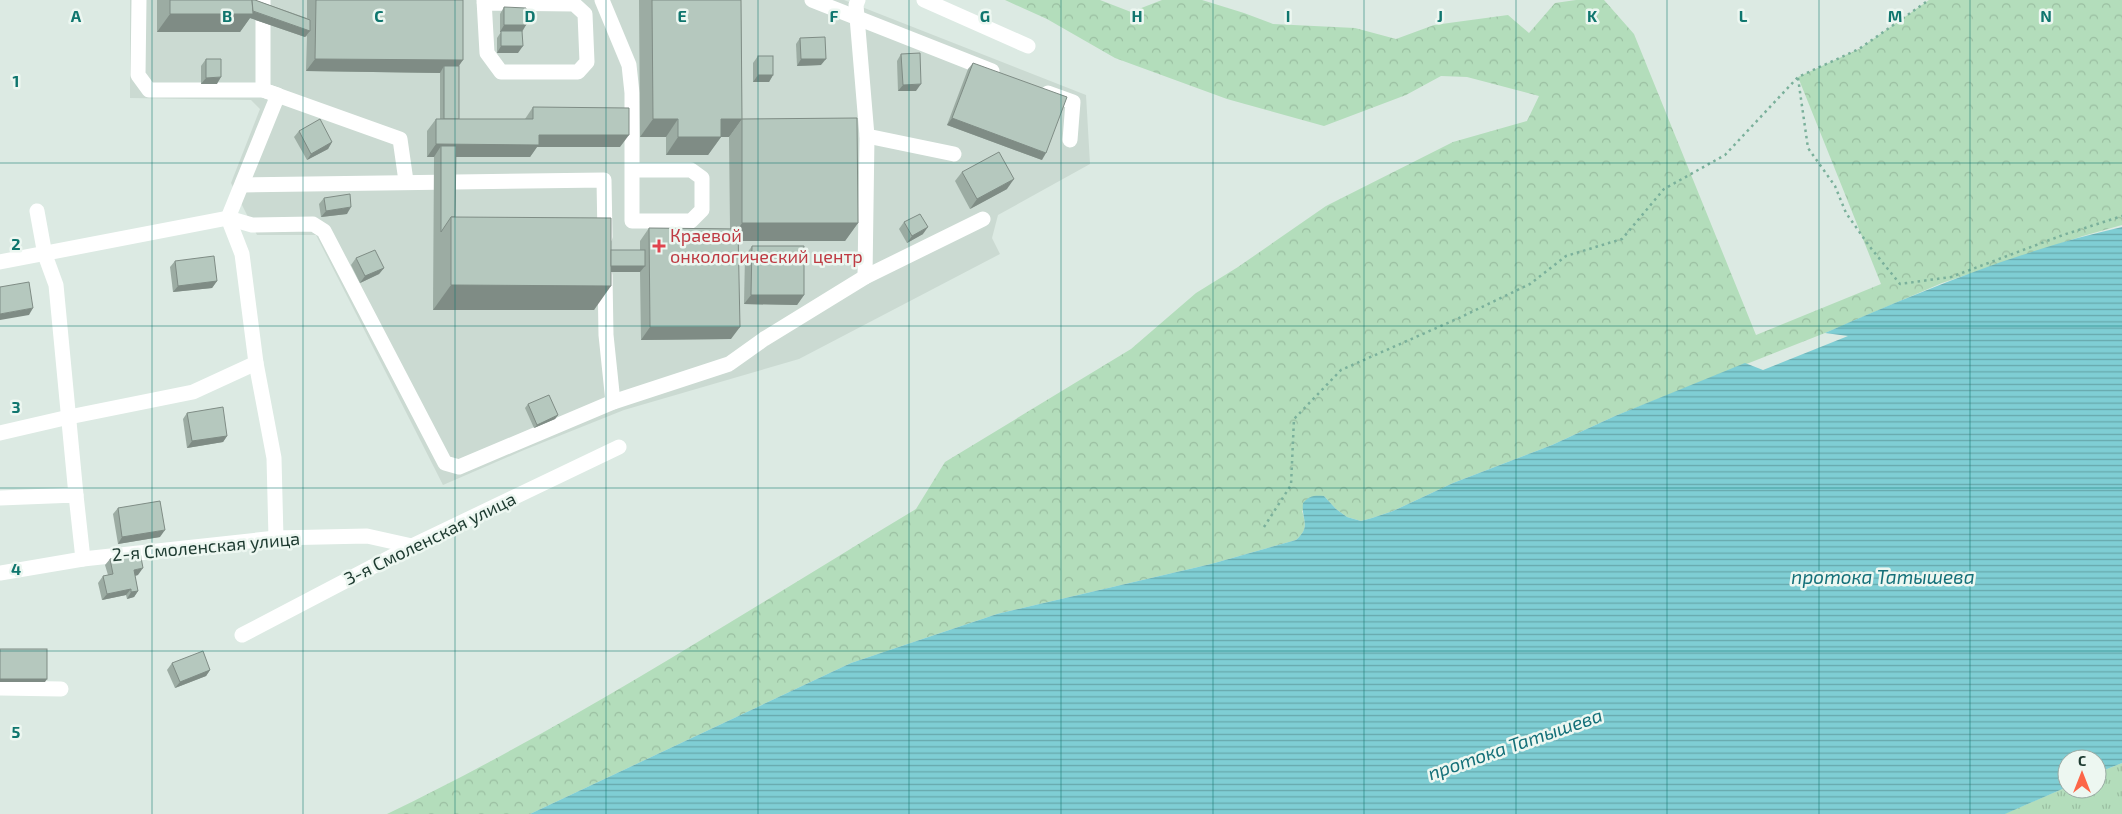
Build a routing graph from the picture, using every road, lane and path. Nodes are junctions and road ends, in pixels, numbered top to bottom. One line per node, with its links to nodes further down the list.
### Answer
1 (139, 0): 14 (street)
2 (263, 0): 14 (street)
3 (602, 0): 19 (street)
4 (812, 0): 9 (street)
5 (858, 0): 9 (street)
6 (924, 0): 10 (street)
7 (1929, 0): 11 (path)
8 (484, 1): 8 (street)
9 (858, 18): 12 (street); 16 (street)
10 (1028, 46)
11 (1798, 77): 23 (path); 36 (path)
12 (1010, 78)
13 (1037, 88): 17 (street)
14 (263, 90): 15 (street)
15 (278, 95): 20 (street); 21 (street)
16 (868, 136): 18 (street); 28 (street)
17 (1070, 140)
18 (954, 154)
19 (632, 170): 19 (street)
20 (406, 182): 21 (street); 30 (street)
21 (242, 185): 24 (street)
22 (37, 211): 26 (street)
23 (2122, 216)
24 (228, 218): 26 (street); 29 (street); 30 (street)
25 (983, 219): 28 (street)
26 (45, 255): 27 (street); 31 (street)
27 (0, 262)
28 (866, 277): 30 (street)
29 (256, 363): 31 (street); 37 (street)
30 (613, 402)
31 (69, 417): 32 (street); 34 (street)
32 (0, 433)
33 (619, 447): 38 (street, 3-я Смоленская улица)
34 (76, 495): 35 (street); 39 (street)
35 (0, 498)
36 (1264, 528)
37 (276, 538): 38 (street, 2-я Смоленская улица); 39 (street, 2-я Смоленская улица)
38 (412, 546): 41 (street, 3-я Смоленская улица)
39 (83, 559): 40 (street, 2-я Смоленская улица)
40 (0, 573)
41 (242, 635)
42 (0, 688): 43 (street)
43 (61, 689)

